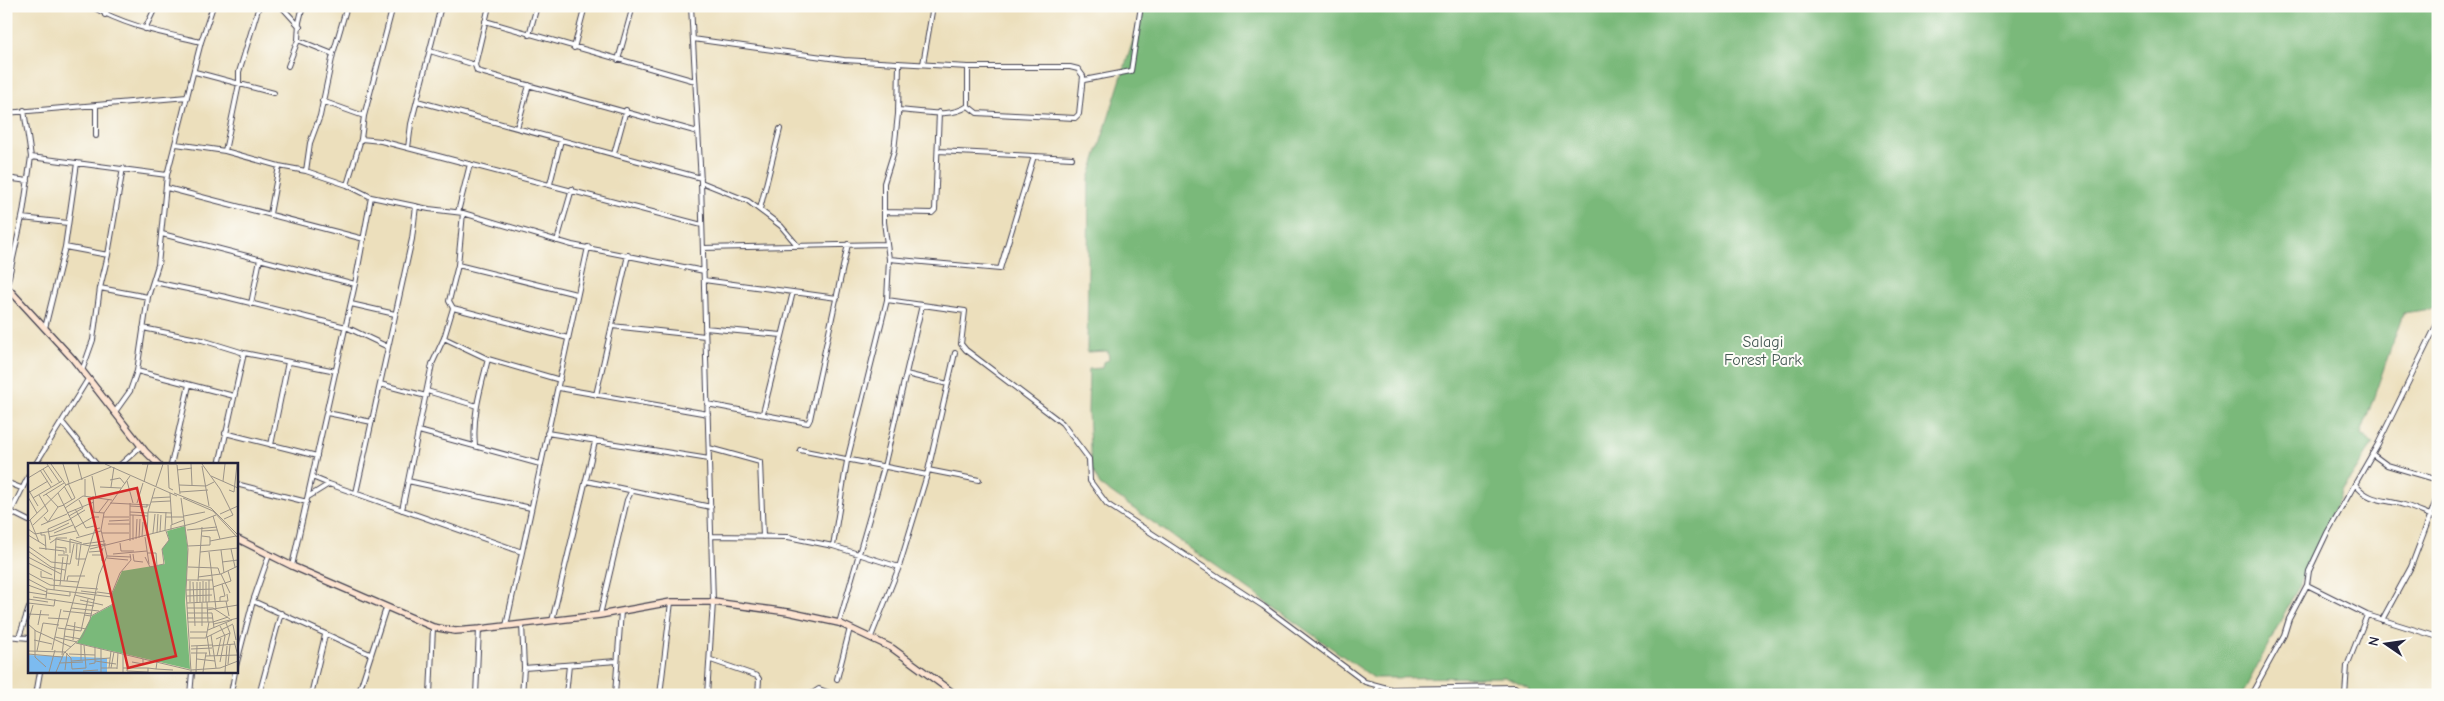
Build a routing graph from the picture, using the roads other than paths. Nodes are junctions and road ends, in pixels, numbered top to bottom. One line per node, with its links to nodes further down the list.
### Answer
1 (8, 6): 21 (street)
2 (91, 6): 22 (street)
3 (109, 6): 22 (street)
4 (156, 6): 25 (street)
5 (213, 6): 29 (street)
6 (259, 6): 42 (street)
7 (281, 6): 24 (street)
8 (303, 6): 24 (street)
9 (347, 6): 32 (street)
10 (393, 6): 55 (street)
11 (431, 6): 19 (street)
12 (489, 6): 23 (street)
13 (538, 6): 26 (street)
14 (586, 6): 30 (street)
15 (633, 6): 33 (street)
16 (680, 6): 20 (street)
17 (933, 6): 35 (street)
18 (1141, 6): 40 (street)
19 (441, 8): 31 (street)
20 (692, 8): 27 (street)
21 (6, 12)
22 (105, 14): 25 (street)
23 (485, 21): 26 (street); 36 (street)
24 (300, 28): 28 (street)
25 (145, 29): 29 (street)
26 (530, 35): 30 (street)
27 (693, 39): 34 (street); 41 (street)
28 (298, 40): 32 (street); 37 (street)
29 (201, 42): 39 (street)
30 (574, 48): 33 (street)
31 (430, 51): 36 (street); 47 (street)
32 (333, 54): 46 (street)
33 (618, 60): 41 (street)
34 (899, 63): 35 (street); 52 (street)
35 (923, 64): 38 (street)
36 (475, 65): 43 (street)
37 (288, 66)
38 (968, 66): 40 (street); 49 (street)
39 (195, 72): 42 (street); 45 (street)
40 (1084, 80): 49 (street)
41 (696, 81): 58 (street)
42 (239, 84): 44 (street); 64 (street)
43 (529, 85): 51 (street); 56 (street)
44 (274, 93)
45 (187, 97): 48 (street); 62 (street)
46 (322, 101): 55 (street); 74 (street)
47 (417, 101): 56 (street); 63 (street)
48 (96, 104): 50 (street); 59 (street)
49 (968, 106): 53 (street)
50 (24, 110): 54 (street); 68 (street)
51 (626, 110): 58 (street); 66 (street)
52 (898, 110): 53 (street); 86 (street)
53 (938, 112): 65 (street)
54 (6, 113)
55 (364, 116): 60 (street)
56 (517, 128): 61 (street)
57 (780, 129): 85 (street)
58 (698, 132): 77 (street)
59 (96, 136)
60 (361, 139): 63 (street); 80 (street)
61 (561, 140): 66 (street); 79 (street)
62 (176, 144): 64 (street); 75 (street)
63 (408, 148): 71 (street)
64 (225, 151): 72 (street)
65 (938, 151): 67 (street); 86 (street)
66 (614, 154): 77 (street)
67 (1034, 156): 69 (street); 104 (street)
68 (31, 157): 70 (street); 78 (street)
69 (1072, 158)
70 (78, 163): 73 (street); 90 (street)
71 (470, 164): 79 (street); 87 (street)
72 (279, 166): 74 (street); 88 (street)
73 (123, 168): 75 (street); 101 (street)
74 (306, 171): 80 (street)
75 (167, 176): 81 (street)
76 (6, 178): 78 (street)
77 (701, 180): 85 (street); 91 (street)
78 (28, 181): 89 (street)
79 (550, 184): 82 (street)
80 (348, 185): 83 (street)
81 (167, 188): 88 (street); 92 (street)
82 (572, 189): 91 (street); 94 (street)
83 (371, 197): 84 (street); 93 (street)
84 (416, 206): 87 (street); 121 (street)
85 (760, 209): 97 (street)
86 (884, 212): 96 (street)
87 (460, 213): 94 (street); 105 (street)
88 (270, 214): 93 (street)
89 (22, 218): 90 (street); 110 (street)
90 (68, 223): 98 (street)
91 (702, 225): 100 (street)
92 (162, 234): 103 (street); 108 (street)
93 (364, 239): 109 (street)
94 (557, 241): 99 (street)
95 (848, 244): 96 (street); 97 (street); 115 (street)
96 (887, 244): 104 (street)
97 (797, 245): 100 (street)
98 (65, 247): 101 (street); 124 (street)
99 (588, 247): 102 (street); 113 (street)
100 (703, 248): 106 (street)
101 (108, 255): 111 (street)
102 (628, 255): 106 (street); 123 (street)
103 (260, 259): 109 (street); 117 (street)
104 (889, 259): 116 (street)
105 (458, 265): 113 (street); 120 (street)
106 (704, 271): 107 (street)
107 (704, 280): 112 (street); 127 (street)
108 (154, 282): 114 (street); 117 (street)
109 (355, 284): 118 (street)
110 (6, 286): 124 (street)
111 (100, 288): 114 (street); 137 (street)
112 (793, 292): 115 (street); 128 (street)
113 (576, 294): 131 (street)
114 (148, 297): 125 (street)
115 (837, 298): 155 (street)
116 (887, 300): 119 (street); 171 (street)
117 (251, 304): 126 (street)
118 (351, 304): 121 (street); 126 (street)
119 (922, 305): 140 (street); 249 (street)
120 (453, 308): 130 (street); 131 (street)
121 (395, 314): 132 (street)
122 (2438, 322): 167 (street)
123 (612, 326): 129 (street); 148 (street)
124 (45, 328): 137 (street)
125 (144, 328): 133 (street); 138 (street)
126 (346, 328): 132 (street); 139 (street)
127 (705, 328): 128 (street); 129 (street)
128 (782, 335): 155 (street)
129 (705, 336): 150 (street)
130 (444, 338): 135 (street); 147 (street)
131 (568, 338): 142 (street)
132 (388, 347): 143 (street)
133 (244, 352): 136 (street); 149 (street)
134 (955, 353): 144 (street)
135 (488, 359): 142 (street); 151 (street)
136 (288, 362): 139 (street); 162 (street)
137 (82, 371): 141 (street)
138 (137, 371): 145 (street); 152 (street)
139 (336, 371): 153 (street)
140 (906, 374): 144 (street); 180 (street)
141 (88, 379): 152 (street); 156 (street)
142 (560, 380): 146 (street)
143 (380, 384): 147 (street); 157 (street)
144 (948, 384): 181 (street)
145 (189, 385): 149 (street); 177 (street)
146 (558, 388): 148 (street); 160 (street)
147 (426, 394): 151 (street); 158 (street)
148 (596, 395): 154 (street)
149 (234, 396): 159 (street)
150 (707, 404): 154 (street); 155 (street)
151 (477, 406): 163 (street)
152 (115, 412): 164 (street)
153 (327, 413): 157 (street); 168 (street)
154 (708, 414): 165 (street)
155 (764, 414)
156 (62, 422): 169 (street); 172 (street)
157 (372, 422): 195 (street)
158 (419, 431): 163 (street); 187 (street)
159 (226, 433): 162 (street); 178 (street)
160 (547, 433): 161 (street); 179 (street)
161 (595, 442): 170 (street); 188 (street)
162 (271, 444): 168 (street)
163 (475, 445): 179 (street)
164 (142, 446): 175 (street); 176 (street)
165 (709, 448): 170 (street); 207 (street)
166 (800, 450): 171 (street)
167 (2372, 454): 186 (street); 192 (street)
168 (317, 456): 183 (street)
169 (92, 458): 173 (street); 174 (street)
170 (709, 459): 199 (street)
171 (847, 461): 180 (street); 209 (street)
172 (36, 463)
173 (90, 463)
174 (96, 463)
175 (122, 463)
176 (157, 463)
177 (170, 463)
178 (219, 463)
179 (540, 464): 198 (street)
180 (884, 467): 182 (street); 212 (street)
181 (928, 470): 182 (street); 185 (street)
182 (927, 475): 214 (street)
183 (312, 477): 191 (street); 197 (street)
184 (28, 478): 193 (street)
185 (980, 480)
186 (2438, 480)
187 (408, 481): 198 (street); 200 (street)
188 (586, 481): 194 (street); 225 (street)
189 (6, 482): 193 (street)
190 (238, 484): 197 (street)
191 (329, 484): 195 (street); 197 (street)
192 (2355, 484): 202 (street); 215 (street)
193 (21, 488): 201 (street)
194 (631, 492): 199 (street); 223 (street)
195 (356, 493): 200 (street)
196 (2438, 495): 202 (street)
197 (308, 499): 213 (street)
198 (531, 508): 210 (street)
199 (710, 508): 206 (street)
200 (402, 510): 210 (street)
201 (11, 512): 204 (street); 205 (street)
202 (2430, 515): 203 (street); 226 (street)
203 (2438, 518)
204 (28, 520)
205 (6, 522)
206 (711, 536): 207 (street); 218 (street)
207 (763, 537): 209 (street)
208 (238, 539): 211 (street)
209 (832, 546): 212 (street)
210 (522, 552): 229 (street)
211 (269, 555): 213 (street); 216 (street)
212 (860, 555): 214 (street); 227 (street)
213 (292, 566): 219 (street)
214 (899, 566): 236 (street)
215 (2307, 585): 224 (street); 274 (street)
216 (253, 601): 222 (street); 240 (street)
217 (671, 602): 218 (street); 220 (street); 264 (street)
218 (713, 602): 227 (street); 241 (street)
219 (386, 608): 230 (street); 239 (street)
220 (621, 610): 223 (street); 242 (street)
221 (28, 611): 235 (street)
222 (281, 613): 233 (street); 253 (street)
223 (600, 615): 225 (street)
224 (2367, 615): 226 (street); 275 (street)
225 (552, 620): 228 (street)
226 (2382, 620): 237 (street)
227 (839, 623): 231 (street)
228 (522, 624): 229 (street); 244 (street)
229 (506, 626): 232 (street)
230 (433, 627): 232 (street); 259 (street)
231 (850, 628): 236 (street); 248 (street)
232 (479, 629): 260 (street)
233 (325, 635): 239 (street); 257 (street)
234 (6, 636): 235 (street)
235 (18, 637): 238 (street)
236 (870, 637): 269 (street)
237 (2438, 637)
238 (28, 638)
239 (370, 654): 258 (street)
240 (238, 658)
241 (711, 660): 265 (street); 266 (street)
242 (617, 661): 243 (street); 263 (street)
243 (569, 665): 244 (street); 262 (street)
244 (524, 668): 261 (street)
245 (40, 674): 254 (street)
246 (192, 674): 255 (street)
247 (235, 674): 252 (street)
248 (837, 679)
249 (1378, 686): 250 (street); 270 (street)
250 (1426, 688): 251 (street); 271 (street)
251 (1470, 688): 272 (street); 273 (street)
252 (231, 693): 253 (street); 256 (street)
253 (259, 694)
254 (36, 695)
255 (190, 695)
256 (216, 695)
257 (311, 695)
258 (358, 695)
259 (430, 695)
260 (476, 695)
261 (522, 695)
262 (566, 695)
263 (615, 695)
264 (660, 695)
265 (707, 695)
266 (758, 695)
267 (810, 695): 268 (street)
268 (835, 695)
269 (956, 695)
270 (1375, 695)
271 (1423, 695)
272 (1468, 695)
273 (1523, 695)
274 (2251, 695)
275 (2344, 695)

